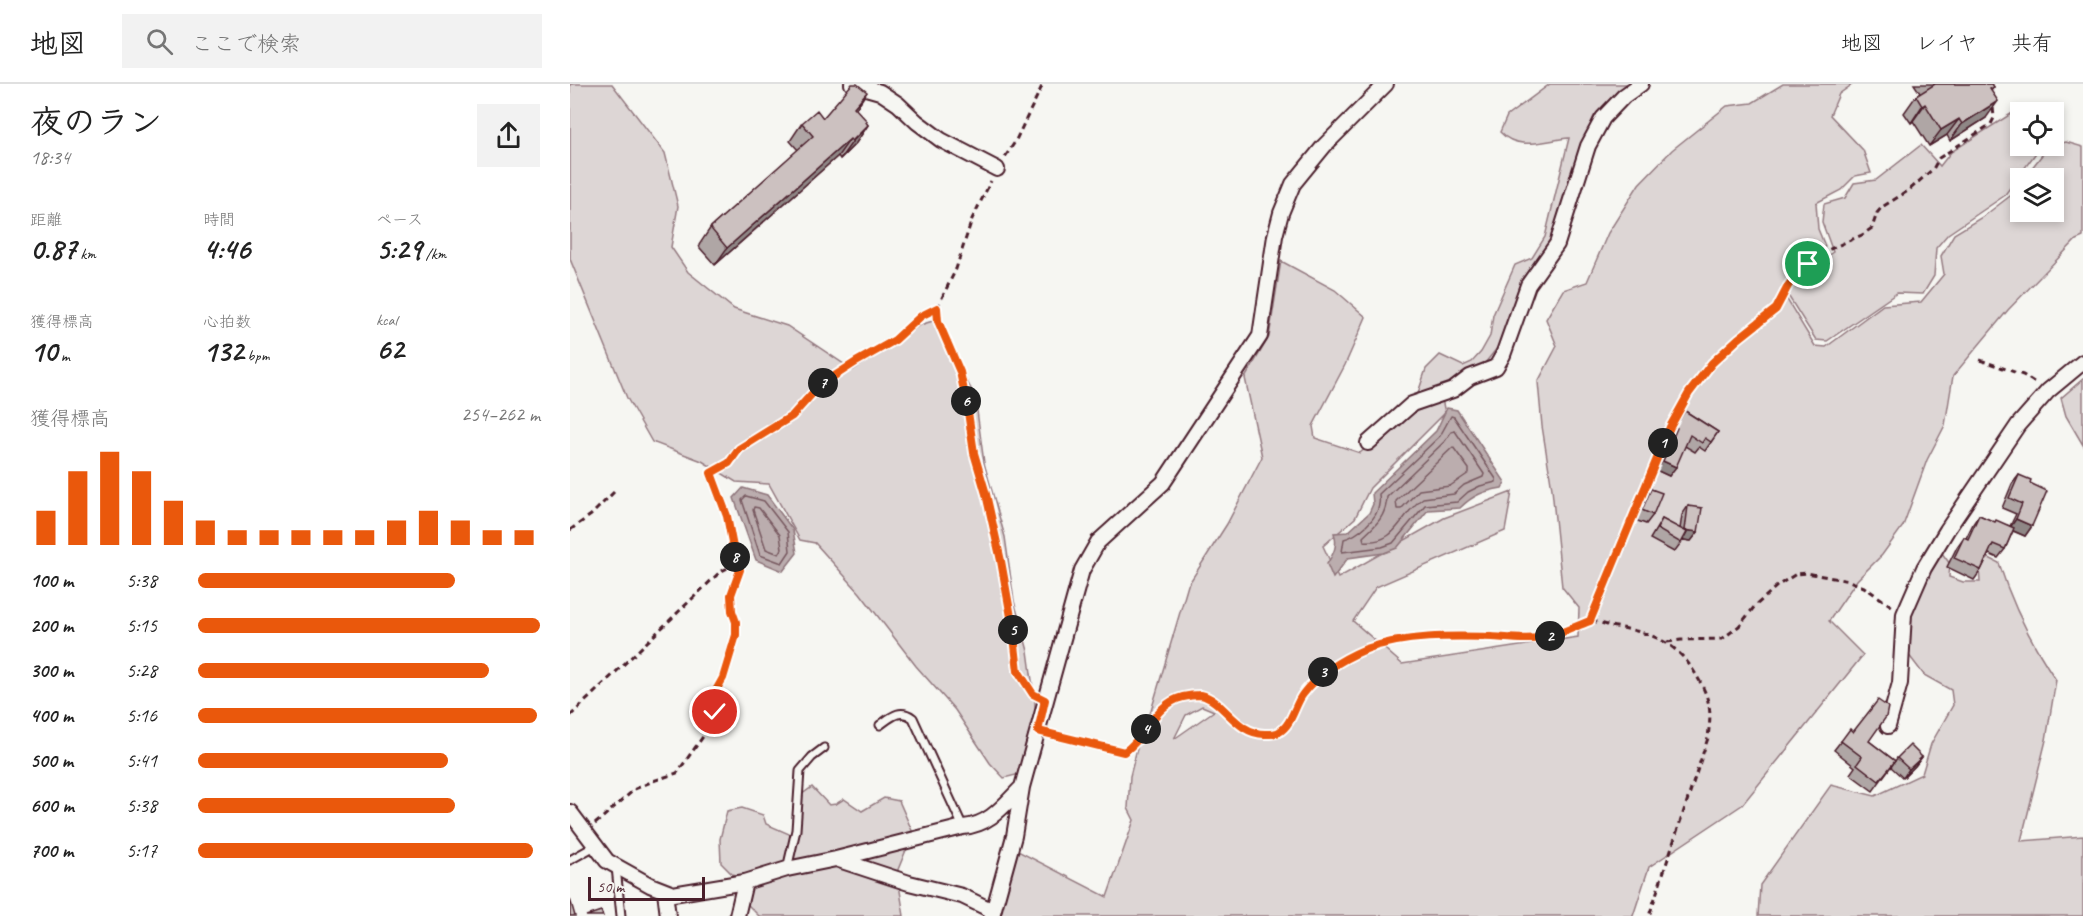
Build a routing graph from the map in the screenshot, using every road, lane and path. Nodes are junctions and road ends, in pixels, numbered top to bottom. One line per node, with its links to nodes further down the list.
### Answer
1 (852, 84): 6 (street)
2 (1043, 84): 6 (path)
3 (1386, 84): 18 (street)
4 (1641, 84): 11 (street)
5 (1993, 103): 16 (path)
6 (997, 169): 7 (path)
7 (937, 308): 14 (path); 18 (path)
8 (1980, 360): 10 (path)
9 (2083, 362): 10 (street)
10 (2049, 391): 15 (street)
11 (1368, 444)
12 (614, 492): 13 (path)
13 (570, 530)
14 (736, 563): 19 (path); 27 (path)
15 (1904, 614): 17 (path); 21 (street)
16 (1590, 621): 17 (path); 22 (path)
17 (1667, 642): 39 (path)
18 (1045, 700): 22 (street)
19 (570, 716)
20 (880, 724): 26 (lane)
21 (1888, 726)
22 (1038, 731): 24 (street)
23 (824, 748): 32 (lane)
24 (1022, 787): 26 (street); 35 (street)
25 (570, 812): 27 (street)
26 (963, 827): 29 (street)
27 (585, 834): 28 (street)
28 (595, 846): 30 (lane); 31 (street)
29 (836, 859): 32 (street); 35 (street)
30 (570, 860)
31 (616, 867): 34 (street); 36 (lane)
32 (787, 869): 33 (street)
33 (745, 882): 34 (street); 38 (street)
34 (665, 892): 37 (street)
35 (993, 913)
36 (621, 916)
37 (668, 916)
38 (737, 916)
39 (1649, 916)

